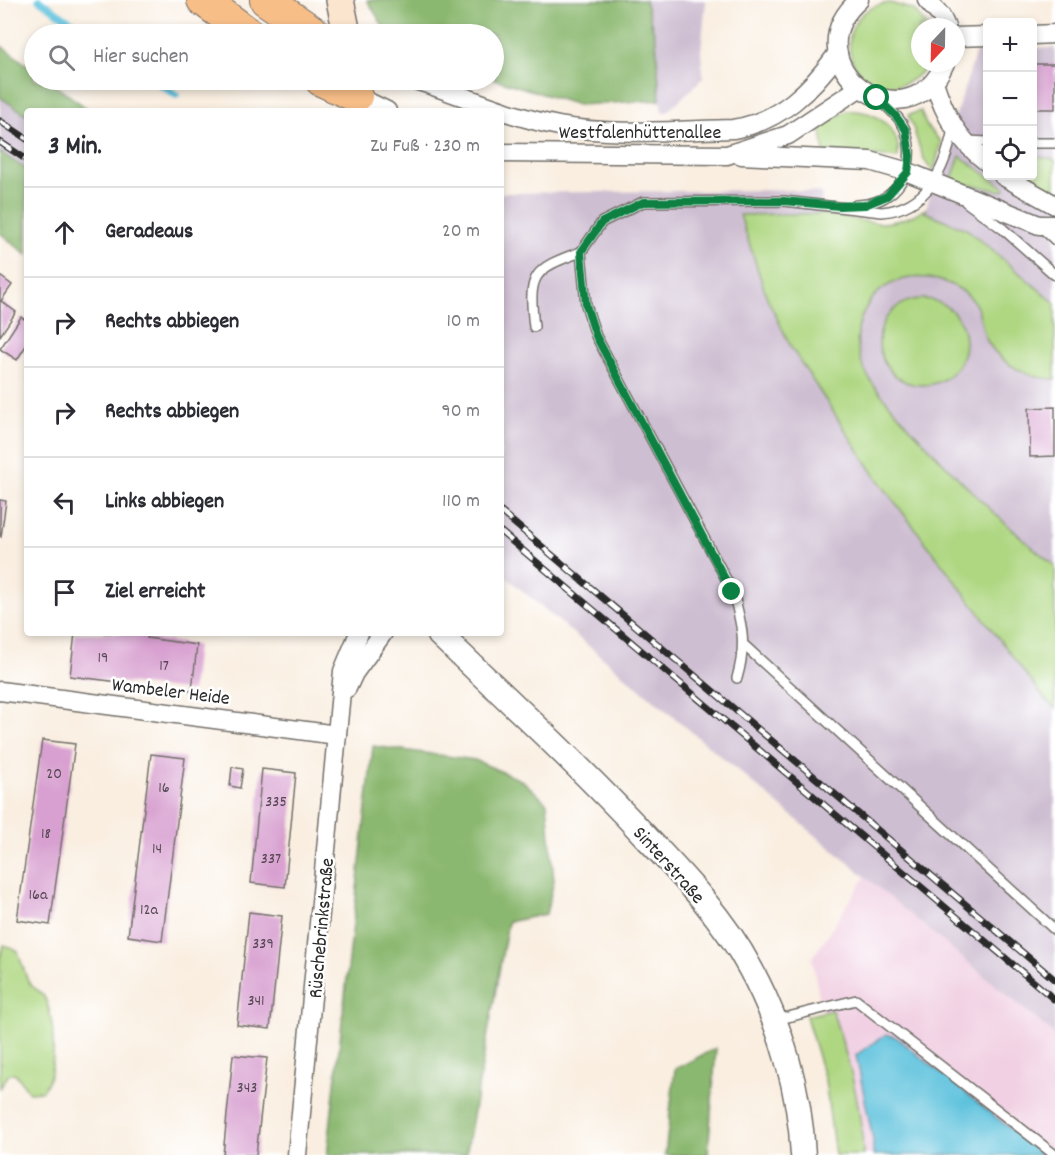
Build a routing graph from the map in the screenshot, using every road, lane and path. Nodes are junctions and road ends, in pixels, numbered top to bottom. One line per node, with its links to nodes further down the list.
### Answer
1 (203, 0): 7 (highway)
2 (266, 0): 8 (highway)
3 (340, 0): 9 (main road)
4 (859, 0): 14 (street)
5 (927, 0): 6 (street)
6 (942, 18)
7 (235, 24)
8 (301, 24)
9 (345, 24)
10 (1055, 34): 11 (street)
11 (1037, 35)
12 (983, 36): 13 (street)
13 (965, 37)
14 (838, 52): 17 (street); 23 (street, Westfalenhüttenallee)
15 (940, 72): 16 (street)
16 (934, 82): 20 (street); 24 (street)
17 (859, 88): 20 (street); 29 (street, Westfalenhüttenallee)
18 (444, 90): 22 (street, Westfalenhüttenallee)
19 (355, 95): 21 (street)
20 (877, 98): 31 (lane)
21 (381, 108)
22 (496, 108)
23 (504, 111)
24 (959, 134): 25 (lane); 30 (street); 33 (lane)
25 (983, 141)
26 (1037, 143): 27 (lane)
27 (1055, 143)
28 (504, 151): 29 (street, Westfalenhüttenallee)
29 (727, 155): 31 (street)
30 (983, 159)
31 (908, 172): 33 (street); 35 (lane)
32 (1010, 180): 34 (street)
33 (940, 185): 35 (lane); 36 (street); 39 (lane)
34 (1055, 205)
35 (839, 206): 38 (lane)
36 (1047, 225): 37 (lane)
37 (1055, 240)
38 (581, 252): 40 (lane); 44 (lane)
39 (1055, 275)
40 (534, 327)
41 (359, 636): 47 (street, Rüschebrinkstraße)
42 (381, 636): 47 (street, Rüschebrinkstraße)
43 (441, 636): 50 (street, Sinterstraße)
44 (745, 646): 45 (lane); 49 (lane)
45 (737, 678)
46 (0, 691): 48 (street, Wambeler Heide)
47 (342, 700): 48 (street, Rüschebrinkstraße)
48 (337, 735): 51 (street, Rüschebrinkstraße)
49 (1055, 930)
50 (774, 1021): 52 (street, Sinterstraße); 53 (lane)
51 (297, 1155)
52 (803, 1155)
53 (1055, 1155)

